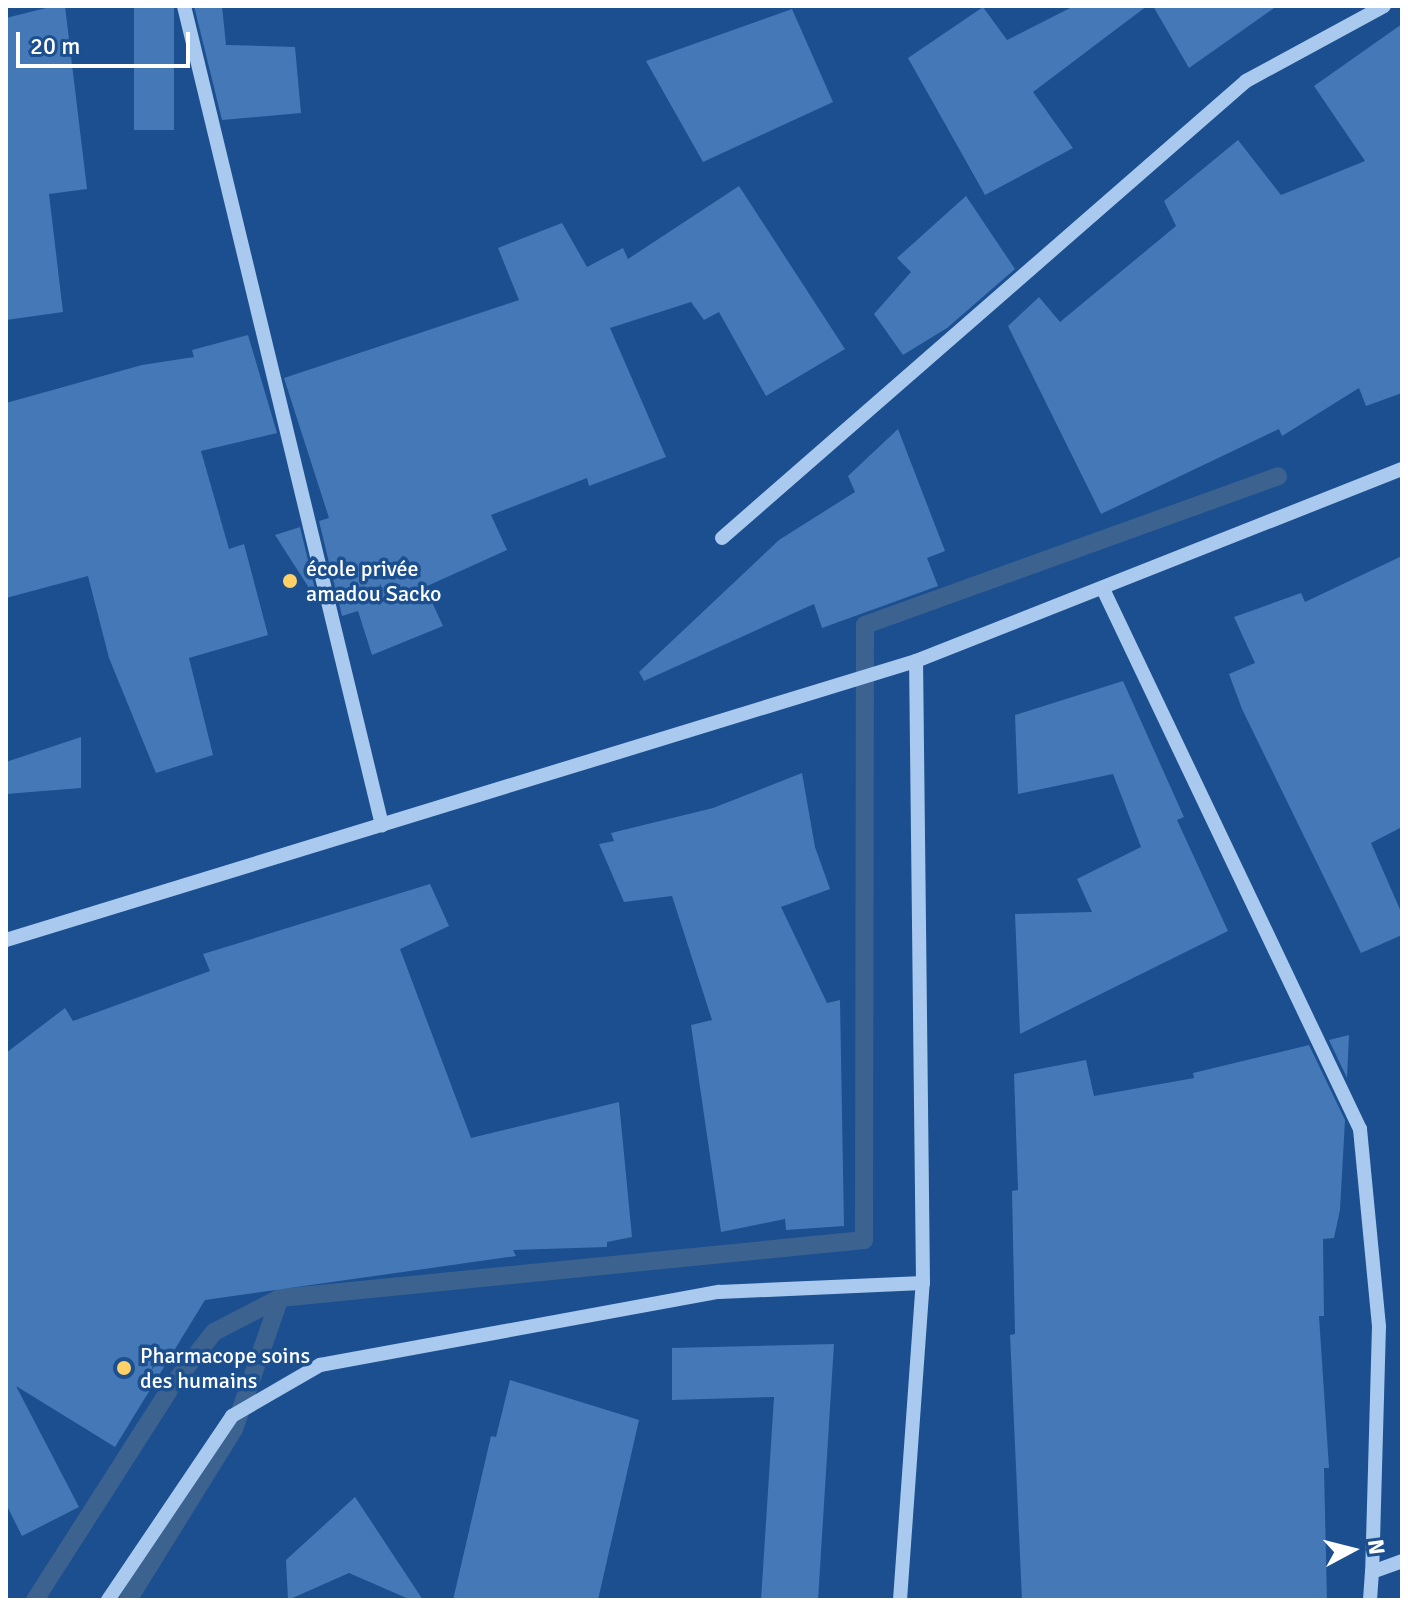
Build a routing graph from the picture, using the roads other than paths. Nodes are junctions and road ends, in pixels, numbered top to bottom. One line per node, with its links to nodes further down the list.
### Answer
1 (184, 6): 7 (street)
2 (1384, 6): 4 (street)
3 (1402, 469): 5 (street)
4 (722, 538)
5 (1103, 589): 6 (street); 11 (street)
6 (916, 661): 7 (street); 9 (street)
7 (382, 825): 8 (street)
8 (6, 940)
9 (923, 1283): 12 (street); 13 (street)
10 (1402, 1561): 11 (street)
11 (1372, 1572): 14 (street)
12 (108, 1600)
13 (900, 1600)
14 (1370, 1600)

